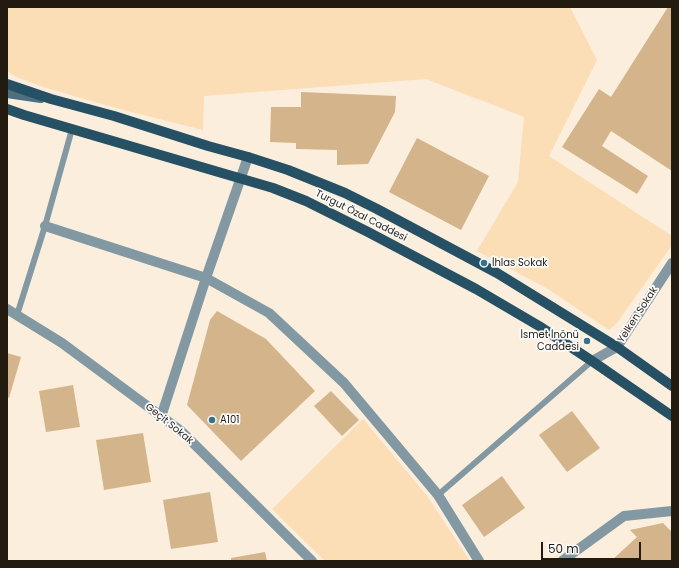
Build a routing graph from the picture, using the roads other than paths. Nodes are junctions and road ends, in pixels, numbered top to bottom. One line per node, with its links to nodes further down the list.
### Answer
1 (7, 84): 3 (main road, Turgut Özal Caddesi)
2 (7, 93): 3 (street)
3 (51, 99): 6 (main road, Turgut Özal Caddesi)
4 (7, 110): 5 (main road, Turgut Özal Caddesi)
5 (72, 129): 7 (main road, Turgut Özal Caddesi); 8 (lane)
6 (248, 157): 7 (street); 13 (main road, Turgut Özal Caddesi)
7 (241, 178): 10 (street); 14 (main road, Turgut Özal Caddesi)
8 (45, 226): 10 (street); 12 (lane)
9 (672, 263): 13 (street, Yelken Sokak)
10 (206, 278): 17 (street); 18 (street)
11 (7, 309): 12 (street, Geçit Sokak)
12 (17, 315): 17 (street, Geçit Sokak)
13 (617, 347): 14 (street); 15 (main road, Turgut Özal Caddesi)
14 (592, 361): 16 (main road, Turgut Özal Caddesi); 18 (lane)
15 (672, 386)
16 (672, 416)
17 (161, 417): 20 (street, Geçit Sokak)
18 (438, 495): 21 (street)
19 (672, 510): 22 (street)
20 (312, 561)
21 (479, 561)
22 (562, 561)

